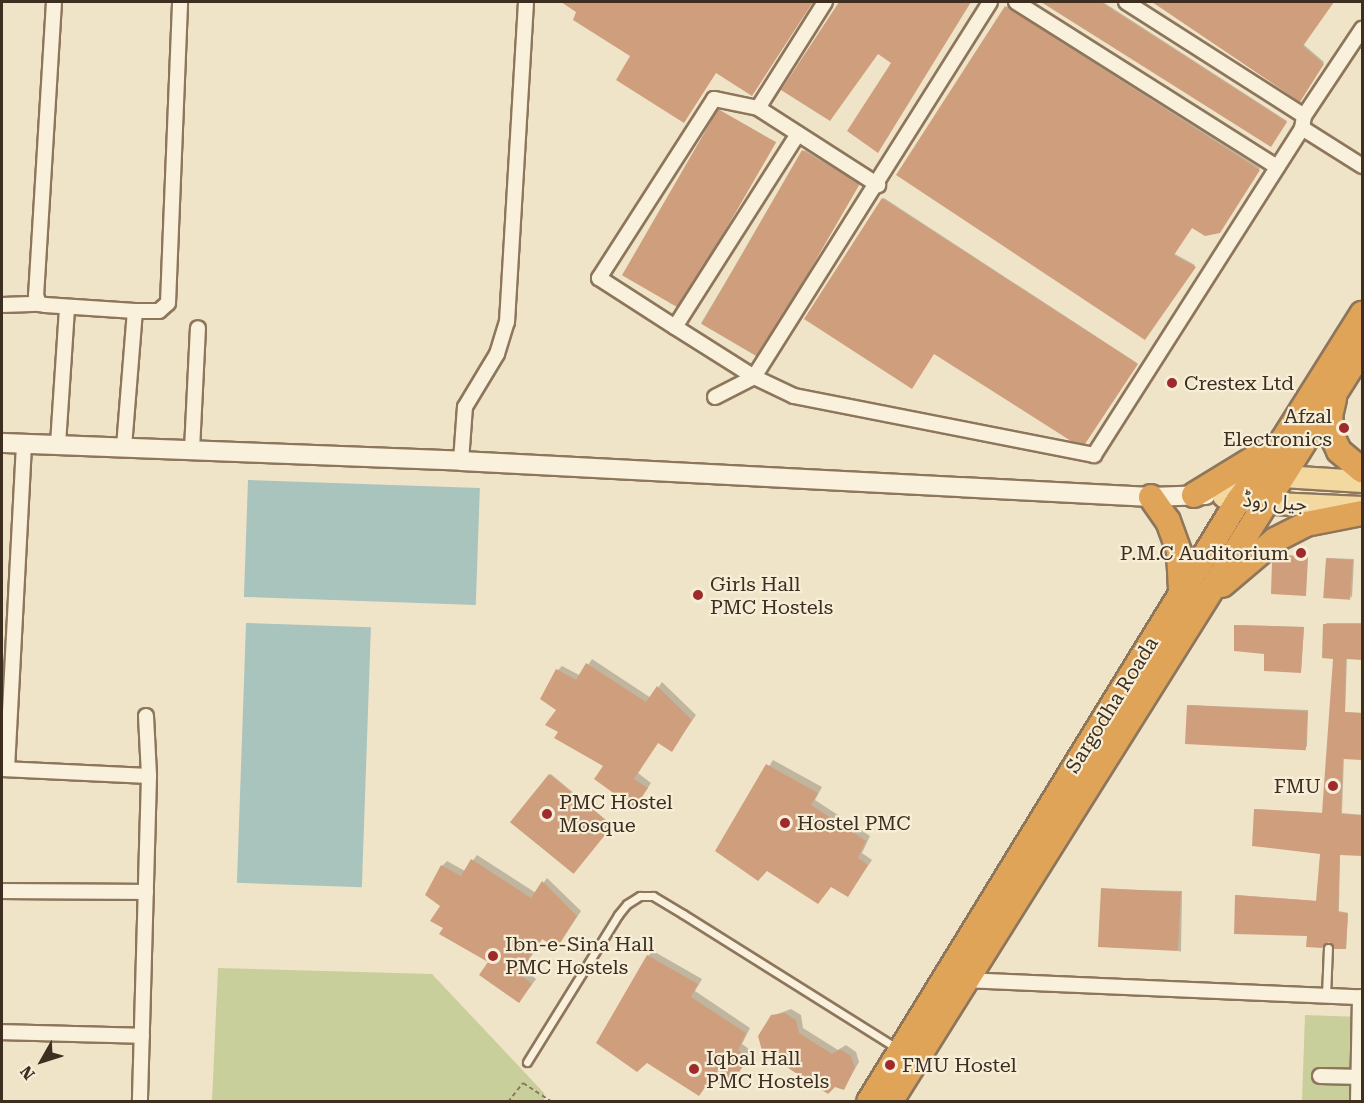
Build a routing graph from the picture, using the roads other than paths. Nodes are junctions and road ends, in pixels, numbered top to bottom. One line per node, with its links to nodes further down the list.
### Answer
1 (54, 2): 15 (street)
2 (180, 2): 18 (street)
3 (526, 2): 32 (street)
4 (825, 2): 9 (street)
5 (990, 2): 14 (street)
6 (1016, 2): 13 (street)
7 (1126, 2): 10 (street)
8 (1362, 29): 10 (street)
9 (758, 108): 11 (street); 20 (street)
10 (1303, 122): 12 (street); 13 (street)
11 (798, 134): 14 (street); 20 (street)
12 (1362, 166)
13 (1277, 167): 24 (street)
14 (878, 185): 24 (street)
15 (39, 304): 16 (street); 17 (street)
16 (2, 305)
17 (67, 307): 18 (street); 29 (street)
18 (135, 312): 30 (street)
19 (1362, 314): 26 (highway, Sargodha Roada)
20 (675, 327): 24 (street)
21 (198, 328): 31 (street)
22 (1362, 350): 23 (highway, Sargodha Roada)
23 (1346, 376): 33 (highway); 34 (highway, Sargodha Roada)
24 (754, 377): 25 (street)
25 (715, 398)
26 (1283, 440): 36 (highway); 38 (highway, Sargodha Roada)
27 (2, 443): 28 (street)
28 (24, 443): 29 (street); 43 (street)
29 (58, 444): 30 (street)
30 (124, 447): 31 (street)
31 (192, 450): 32 (street)
32 (461, 461): 37 (street)
33 (1362, 470)
34 (1282, 476): 35 (main road, جیل روڈ); 38 (highway, Sargodha Roada)
35 (1362, 482)
36 (1194, 495): 37 (street); 38 (street)
37 (1151, 497): 41 (highway)
38 (1244, 497): 39 (main road, جیل روڈ); 41 (highway, Sargodha Roada); 42 (highway, Sargodha Roada)
39 (1362, 507)
40 (1362, 513): 42 (highway)
41 (1181, 591): 55 (highway, Sargodha Roada)
42 (1203, 602): 50 (highway, Sargodha Roada)
43 (8, 640): 45 (street)
44 (146, 716): 46 (street)
45 (4, 769): 46 (street)
46 (149, 776): 48 (street)
47 (2, 891): 48 (street)
48 (146, 892): 54 (street)
49 (1328, 948): 51 (lane)
50 (965, 980): 51 (street); 61 (highway, Sargodha Roada)
51 (1326, 995): 52 (street)
52 (1361, 997): 58 (street)
53 (2, 1032): 54 (street)
54 (142, 1036): 59 (street)
55 (900, 1050): 56 (lane); 60 (highway, Sargodha Roada)
56 (527, 1062)
57 (1320, 1076): 58 (street)
58 (1360, 1077): 62 (street)
59 (140, 1101)
60 (868, 1101)
61 (890, 1101)
62 (1358, 1101)

